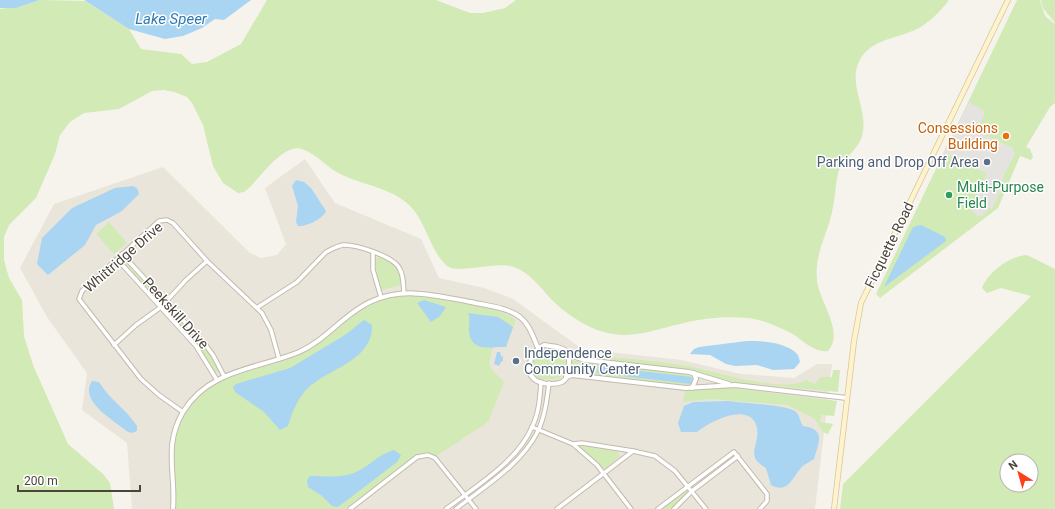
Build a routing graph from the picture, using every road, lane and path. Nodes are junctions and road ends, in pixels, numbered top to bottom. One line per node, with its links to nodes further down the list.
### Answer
1 (1008, 0): 23 (main road, Ficquette Road)
2 (374, 253): 6 (street); 7 (street); 10 (street)
3 (122, 254): 4 (street, Whittridge Drive); 5 (street, Whittridge Drive); 8 (street, Peekskill Drive)
4 (117, 259): 9 (street, Peekskill Drive); 11 (street, Whittridge Drive)
5 (207, 261): 8 (street); 10 (street, Whittridge Drive)
6 (404, 293): 7 (street); 12 (street)
7 (381, 297): 14 (street)
8 (166, 302): 9 (street); 16 (street, Peekskill Drive)
9 (161, 307): 11 (street); 18 (street, Peekskill Drive)
10 (258, 307): 14 (street, Whittridge Drive)
11 (114, 345): 24 (street, Whittridge Drive)
12 (538, 348): 13 (street); 19 (street)
13 (569, 355): 15 (street); 17 (street)
14 (279, 359): 16 (street)
15 (694, 373): 21 (street); 22 (street)
16 (224, 376): 18 (street)
17 (566, 377): 20 (street); 22 (street)
18 (217, 380): 24 (street)
19 (542, 382): 20 (street); 25 (street)
20 (549, 383): 26 (street)
21 (735, 386): 22 (street); 23 (street)
22 (692, 388)
23 (848, 398): 46 (main road, Ficquette Road)
24 (183, 412): 35 (street)
25 (532, 427): 26 (street); 33 (street)
26 (539, 430): 27 (street); 34 (street)
27 (573, 444): 28 (street); 30 (street)
28 (633, 451): 30 (street); 31 (street)
29 (738, 456): 31 (street); 32 (street); 45 (street)
30 (604, 474): 40 (street); 41 (street)
31 (688, 486): 32 (street); 42 (street)
32 (692, 492): 43 (street); 44 (street)
33 (464, 495): 34 (street); 36 (street); 37 (street)
34 (468, 499): 38 (street); 39 (street)
35 (173, 509)
36 (350, 509)
37 (446, 509)
38 (456, 509)
39 (476, 509)
40 (557, 509)
41 (631, 509)
42 (658, 509)
43 (674, 509)
44 (706, 509)
45 (760, 509)
46 (834, 509)

